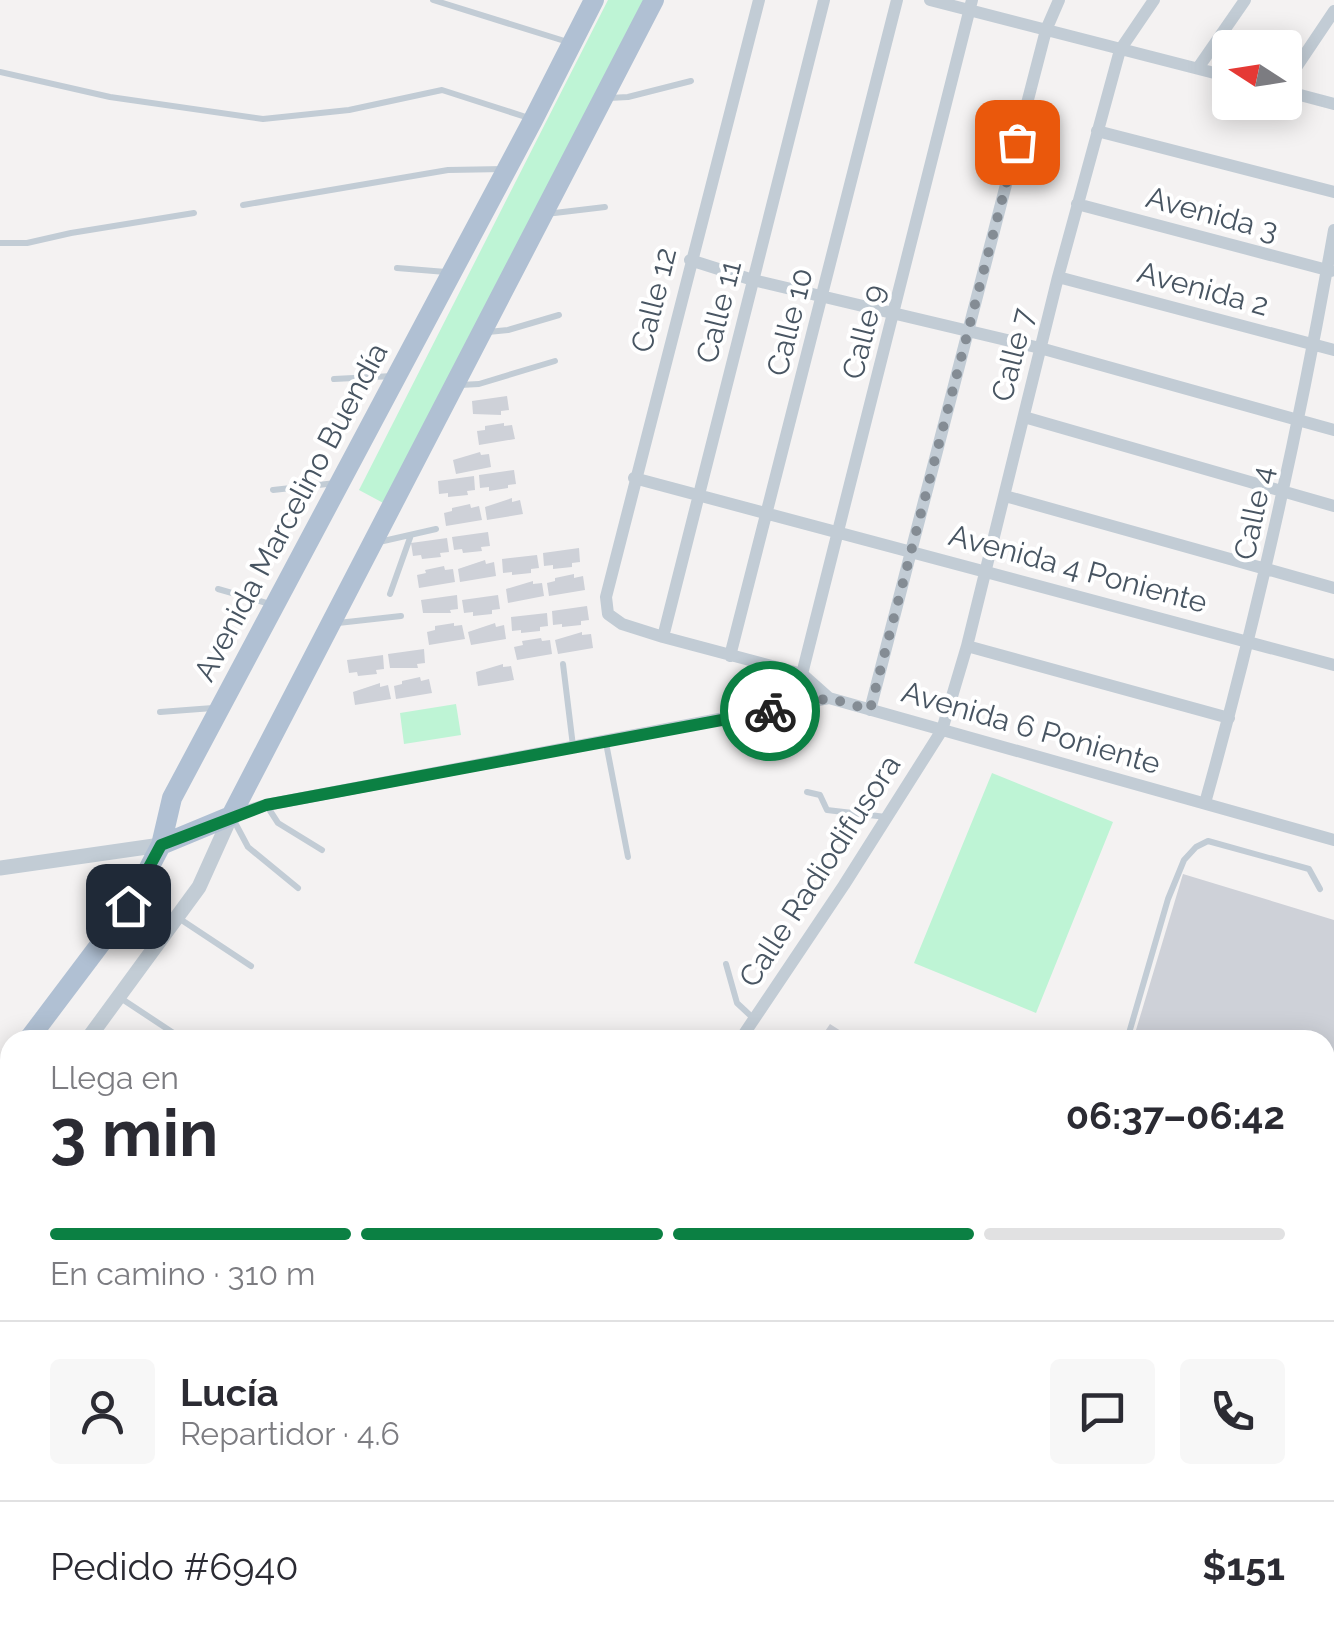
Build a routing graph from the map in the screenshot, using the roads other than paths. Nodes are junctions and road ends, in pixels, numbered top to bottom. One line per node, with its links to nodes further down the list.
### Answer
1 (434, 0): 14 (lane)
2 (654, 0): 22 (main road)
3 (759, 0): 35 (street, Calle 12)
4 (824, 0): 40 (street, Calle 11)
5 (896, 0): 41 (street, Calle 10)
6 (930, 0): 11 (street)
7 (1059, 0): 13 (street)
8 (1154, 0): 15 (street, Calle 7)
9 (1245, 0): 17 (street)
10 (586, 3): 14 (main road, Avenida Marcelino Buendía)
11 (970, 5): 13 (street); 42 (street, Calle 9)
12 (1334, 11): 16 (street)
13 (1046, 30): 15 (street); 44 (street)
14 (572, 44): 24 (main road, Avenida Marcelino Buendía)
15 (1120, 50): 17 (street); 25 (street, Calle 7)
16 (1302, 61)
17 (1198, 68): 19 (street)
18 (0, 72): 24 (lane)
19 (1212, 72)
20 (690, 82): 22 (lane)
21 (1302, 93): 23 (street)
22 (602, 99): 32 (main road)
23 (1334, 104)
24 (533, 120): 26 (main road, Avenida Marcelino Buendía)
25 (1096, 131): 27 (street); 28 (street, Calle 7)
26 (507, 170): 29 (lane); 38 (main road, Avenida Marcelino Buendía)
27 (1334, 192)
28 (1077, 204): 37 (street, Avenida 3); 39 (street, Calle 7)
29 (243, 206)
30 (604, 207): 32 (lane)
31 (194, 213): 34 (lane)
32 (542, 214): 45 (main road)
33 (1334, 230): 37 (street, Calle 4)
34 (0, 243)
35 (690, 260): 40 (street); 56 (street, Calle 12)
36 (397, 268): 38 (lane)
37 (1330, 271): 46 (street, Calle 4)
38 (453, 272): 50 (main road, Avenida Marcelino Buendía)
39 (1058, 277): 46 (street, Avenida 2); 47 (street, Calle 7)
40 (753, 280): 41 (street); 60 (street, Calle 11)
41 (822, 297): 42 (street); 63 (street, Calle 10)
42 (894, 313): 44 (street); 65 (street, Calle 9)
43 (559, 314): 45 (lane)
44 (968, 330): 47 (street); 68 (street)
45 (481, 333): 52 (main road)
46 (1315, 344): 48 (street, Avenida 2); 54 (street, Calle 4)
47 (1040, 348): 53 (street, Calle 7); 54 (street)
48 (1334, 350)
49 (555, 361): 52 (lane)
50 (398, 376): 51 (lane); 57 (main road, Avenida Marcelino Buendía)
51 (334, 378)
52 (454, 385): 67 (main road)
53 (1024, 417): 59 (street); 61 (street, Calle 7)
54 (1300, 420): 55 (street); 59 (street, Calle 4)
55 (1334, 430)
56 (634, 478): 60 (street, Avenida 4 Poniente); 75 (street, Calle 12)
57 (342, 482): 58 (lane); 74 (main road, Avenida Marcelino Buendía)
58 (273, 490)
59 (1284, 491): 62 (street); 69 (street, Calle 4)
60 (697, 496): 63 (street, Avenida 4 Poniente); 78 (street, Calle 11)
61 (1004, 496): 69 (street); 70 (street, Calle 7)
62 (1334, 506)
63 (766, 514): 65 (street, Avenida 4 Poniente); 81 (street, Calle 10)
64 (436, 529): 66 (lane)
65 (840, 532): 68 (street, Avenida 4 Poniente); 84 (street, Calle 9)
66 (411, 535): 67 (lane); 73 (lane)
67 (372, 543): 77 (main road)
68 (910, 552): 70 (street, Avenida 4 Poniente); 87 (street)
69 (1268, 569): 71 (street); 79 (street, Calle 4)
70 (985, 572): 79 (street, Avenida 4 Poniente); 80 (street, Calle 7)
71 (1334, 588)
72 (218, 589): 74 (lane)
73 (390, 594)
74 (276, 606): 86 (main road, Avenida Marcelino Buendía)
75 (608, 614): 78 (street, Avenida 6 Poniente)
76 (401, 616): 77 (lane)
77 (330, 624): 96 (main road)
78 (663, 637): 81 (street, Avenida 6 Poniente)
79 (1250, 640): 83 (street, Avenida 4 Poniente); 89 (street, Calle 4)
80 (967, 646): 89 (street); 90 (street, Calle 7)
81 (730, 656): 84 (street, Avenida 6 Poniente)
82 (563, 664): 92 (lane)
83 (1334, 665)
84 (802, 674): 85 (street, Avenida 6 Poniente)
85 (829, 698): 87 (street, Avenida 6 Poniente); 91 (street)
86 (221, 707): 88 (lane); 99 (main road, Avenida Marcelino Buendía)
87 (870, 710): 90 (street, Avenida 6 Poniente)
88 (160, 712)
89 (1229, 718): 94 (street, Calle 4)
90 (942, 730): 94 (street, Avenida 6 Poniente); 97 (street, Calle Radiodifusora)
91 (606, 742): 92 (street); 101 (lane)
92 (574, 748): 95 (street)
93 (807, 792): 97 (lane)
94 (1205, 803): 98 (street, Avenida 6 Poniente)
95 (266, 805): 96 (street); 100 (lane)
96 (232, 816): 99 (main road); 103 (lane); 105 (street)
97 (887, 817): 109 (street, Calle Radiodifusora)
98 (1334, 840)
99 (161, 845): 102 (street); 110 (main road, Avenida Marcelino Buendía)
100 (322, 850)
101 (628, 856)
102 (0, 868)
103 (298, 888)
104 (1320, 889): 114 (lane)
105 (177, 916): 107 (lane); 108 (street)
106 (726, 964): 109 (lane)
107 (251, 966)
108 (119, 997): 111 (street); 112 (lane)
109 (754, 1018): 113 (street, Calle Radiodifusora)
110 (35, 1030)
111 (94, 1030)
112 (169, 1030)
113 (746, 1030)
114 (1129, 1030)

